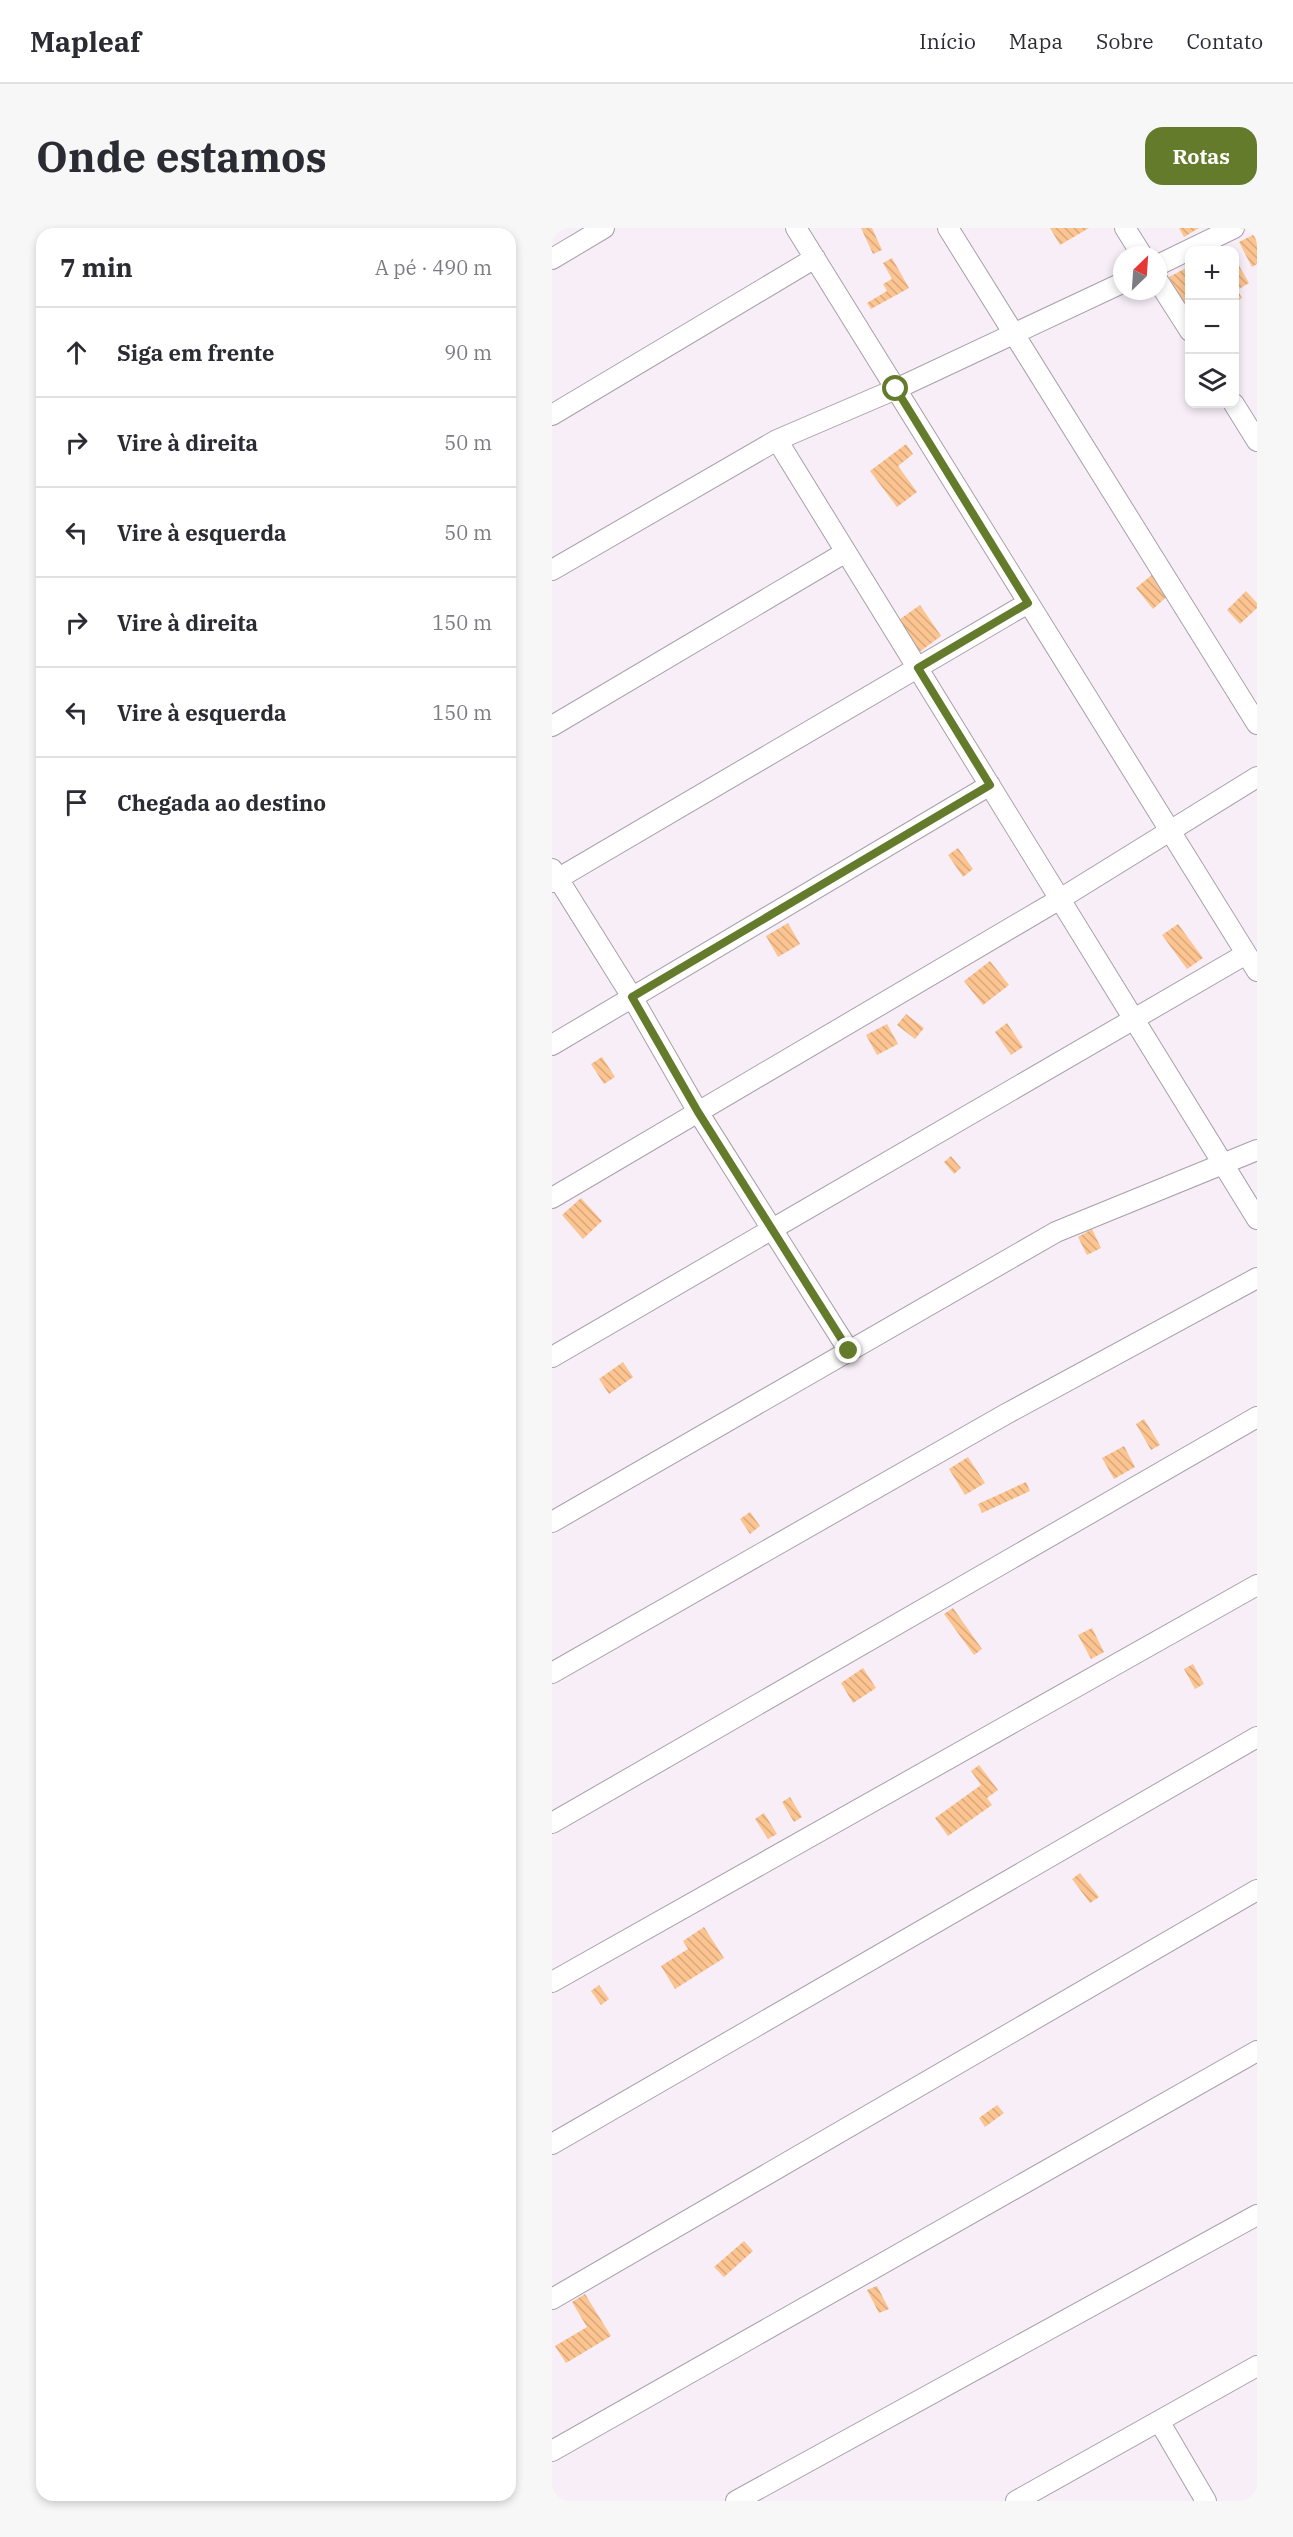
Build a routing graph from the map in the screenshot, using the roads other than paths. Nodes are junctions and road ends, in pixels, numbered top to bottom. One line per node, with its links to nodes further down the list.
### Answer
1 (604, 228): 8 (street)
2 (796, 228): 7 (street)
3 (948, 228): 13 (street)
4 (1125, 228): 6 (street)
5 (1234, 228): 9 (street)
6 (1136, 246)
7 (815, 258): 14 (street); 16 (street)
8 (552, 259)
9 (1167, 261)
10 (1113, 287): 13 (street)
11 (1167, 295): 12 (street)
12 (1185, 324)
13 (1014, 334): 14 (street); 23 (street)
14 (896, 389): 17 (street); 21 (street)
15 (1236, 408): 18 (street)
16 (552, 415)
17 (777, 440): 19 (street); 20 (street)
18 (1257, 441)
19 (846, 552): 22 (street); 24 (street)
20 (552, 570)
21 (1028, 603): 22 (street); 27 (street)
22 (918, 668): 26 (street); 28 (street)
23 (1257, 724)
24 (552, 726)
25 (1257, 777): 27 (street)
26 (990, 785): 29 (street); 32 (street)
27 (1169, 830): 29 (street); 30 (street)
28 (554, 876): 32 (street)
29 (1060, 899): 33 (street); 35 (street)
30 (1246, 954): 31 (street); 33 (street)
31 (1257, 971)
32 (632, 997): 34 (street); 35 (street)
33 (1134, 1019): 37 (street); 40 (street)
34 (552, 1045)
35 (698, 1112): 38 (street); 40 (street)
36 (1257, 1150): 37 (street)
37 (1223, 1164): 39 (street); 42 (street)
38 (552, 1198)
39 (1257, 1219)
40 (772, 1229): 42 (street); 43 (street)
41 (1257, 1278): 47 (street)
42 (849, 1351): 45 (street)
43 (552, 1357)
44 (1257, 1417): 49 (street)
45 (552, 1522)
46 (1257, 1585): 51 (street)
47 (554, 1667)
48 (1257, 1737): 53 (street)
49 (552, 1823)
50 (1257, 1890): 55 (street)
51 (552, 1982)
52 (1257, 2051): 58 (street)
53 (552, 2144)
54 (1257, 2216): 59 (street)
55 (552, 2299)
56 (1257, 2366): 57 (street)
57 (1159, 2421): 60 (street); 61 (street)
58 (552, 2451)
59 (736, 2501)
60 (1016, 2501)
61 (1206, 2501)

